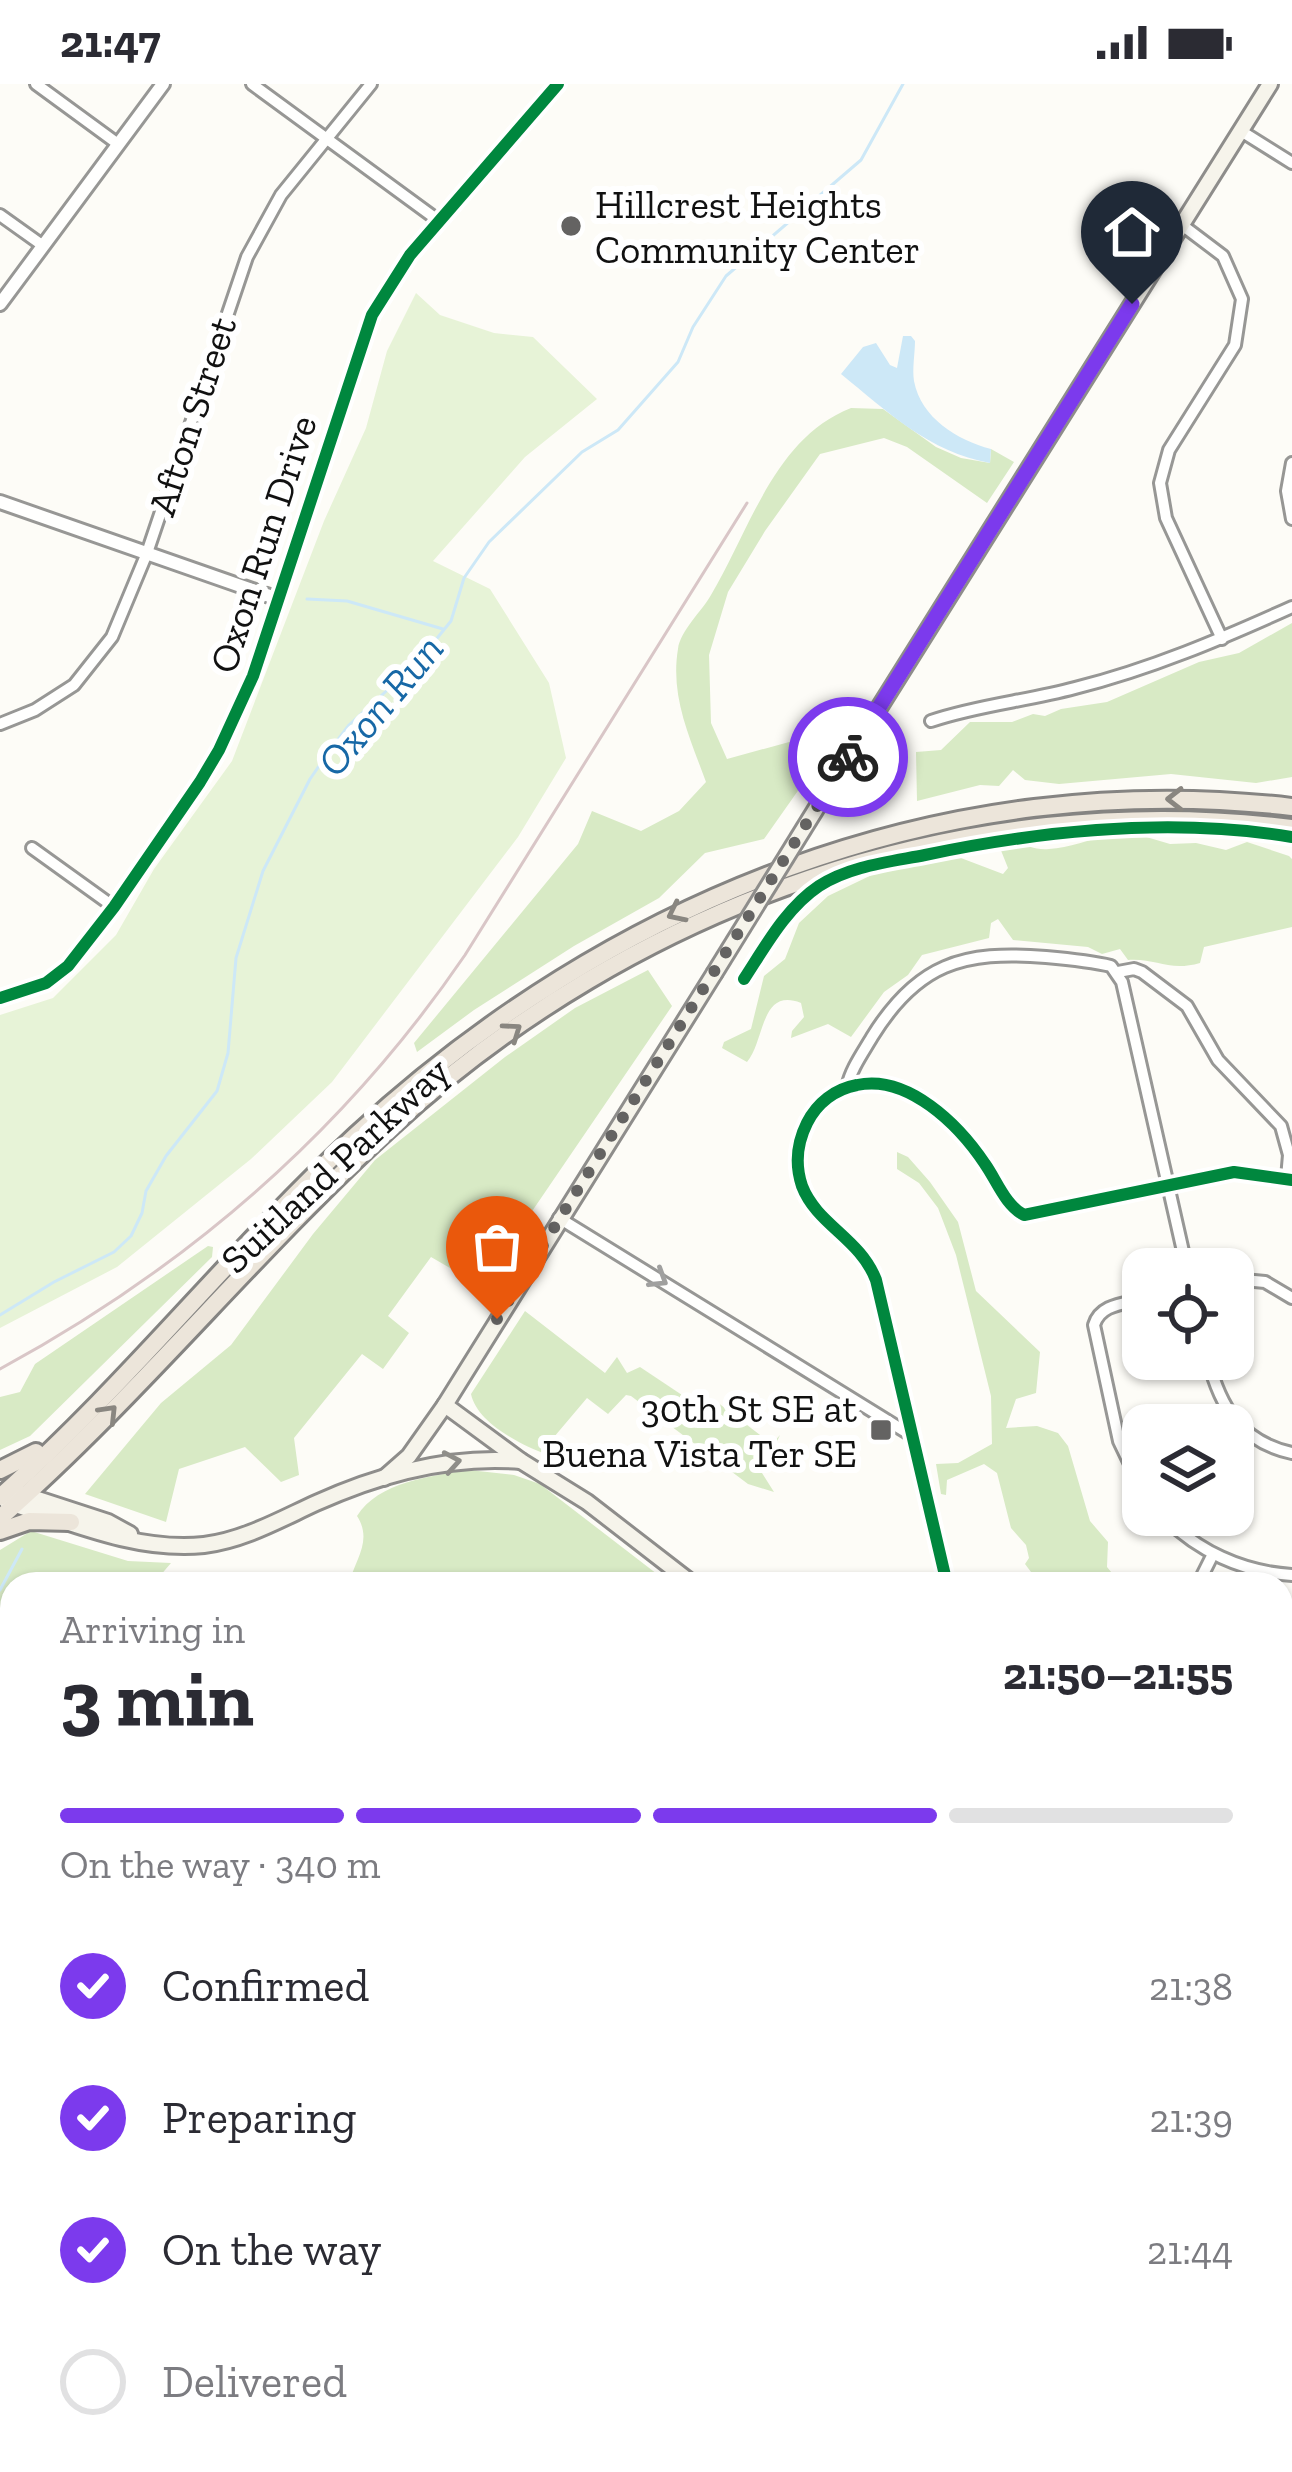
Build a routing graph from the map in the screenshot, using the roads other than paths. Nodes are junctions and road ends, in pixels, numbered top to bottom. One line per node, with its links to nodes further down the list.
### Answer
1 (36, 84): 9 (street)
2 (163, 84): 9 (street)
3 (252, 84): 8 (street)
4 (370, 84): 8 (street, Afton Street)
5 (558, 84): 12 (street, Oxon Run Drive)
6 (1270, 84): 7 (main road)
7 (1241, 130): 10 (street); 13 (main road)
8 (324, 138): 12 (street); 19 (street, Afton Street)
9 (118, 144): 14 (street)
10 (1292, 163)
11 (0, 215): 14 (street)
12 (439, 221): 20 (street, Oxon Run Drive)
13 (1181, 225): 22 (street); 34 (main road, bridge)
14 (42, 245): 15 (street)
15 (0, 304)
16 (1292, 463): 18 (street)
17 (0, 502): 19 (street)
18 (1292, 519)
19 (147, 553): 20 (street); 24 (street, Afton Street)
20 (278, 599): 28 (street, Oxon Run Drive)
21 (1292, 607): 22 (street)
22 (1222, 639): 23 (street)
23 (931, 721)
24 (0, 724)
25 (1292, 802): 41 (highway, Suitland Parkway, one-way to 41)
26 (1292, 828): 48 (highway, Suitland Parkway, one-way to 26)
27 (32, 848): 28 (street)
28 (114, 908): 30 (street, Oxon Run Drive)
29 (1114, 969): 31 (street); 32 (street); 33 (street)
30 (0, 998)
31 (847, 1088): 33 (street); 42 (street)
32 (1290, 1179): 33 (street)
33 (1167, 1185): 35 (street)
34 (559, 1218): 40 (main road); 42 (street, one-way to 42)
35 (1182, 1248)
36 (1254, 1281): 37 (street)
37 (1292, 1298)
38 (1122, 1304): 43 (street)
39 (1214, 1380): 44 (street)
40 (445, 1405): 45 (main road); 47 (main road)
41 (67, 1431): 46 (highway); 48 (highway, Suitland Parkway)
42 (914, 1437): 56 (street)
43 (1122, 1447)
44 (1292, 1453)
45 (520, 1461): 47 (main road, one-way to 45); 55 (main road)
46 (0, 1470)
47 (384, 1478): 53 (main road)
48 (8, 1495): 49 (highway, Suitland Parkway); 50 (main road); 53 (main road)
49 (0, 1518)
50 (71, 1522): 51 (highway); 53 (main road)
51 (0, 1531)
52 (1189, 1536): 54 (street)
53 (140, 1539)
54 (1213, 1554): 57 (street); 58 (street)
55 (677, 1572)
56 (944, 1572)
57 (1204, 1572)
58 (1274, 1572)

